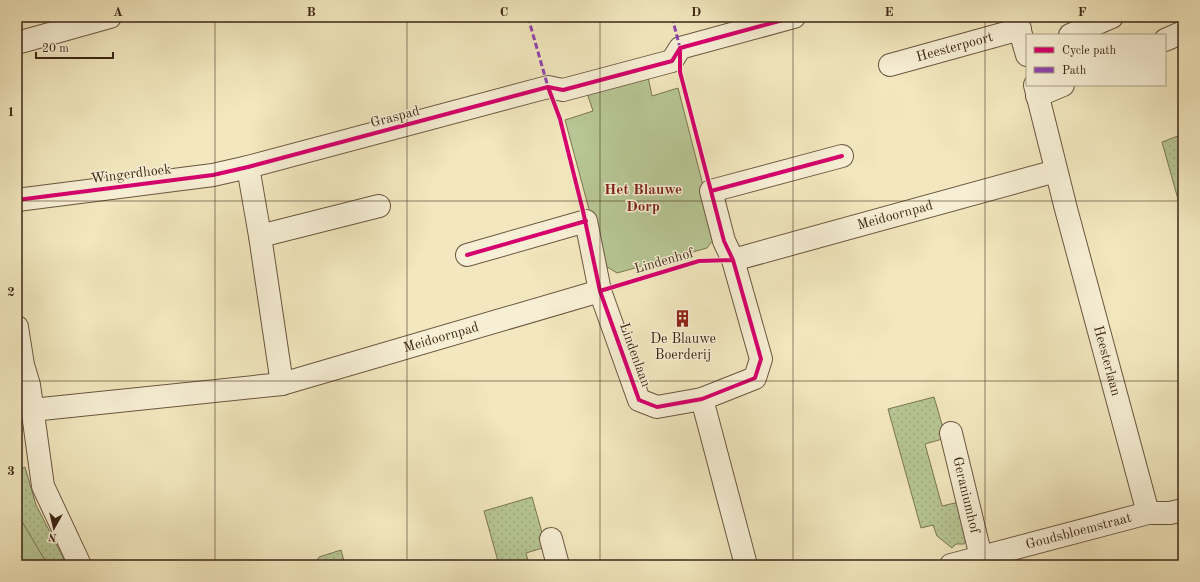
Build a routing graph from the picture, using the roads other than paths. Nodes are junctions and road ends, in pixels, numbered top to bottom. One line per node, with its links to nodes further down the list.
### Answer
1 (110, 17): 8 (street)
2 (794, 17): 14 (street, Graspad)
3 (1112, 17): 6 (street)
4 (1018, 23): 9 (street, Heesterpoort); 10 (street, Heesterpoort)
5 (1183, 32): 7 (street)
6 (1072, 34)
7 (1166, 40)
8 (17, 43)
9 (1026, 51)
10 (890, 65)
11 (1058, 86): 12 (street)
12 (1036, 91): 15 (street)
13 (842, 156): 20 (street)
14 (248, 168): 16 (street, Wingerdhoek); 18 (street)
15 (1056, 171): 20 (street, Meidoornpad); 28 (street, Heesterlaan)
16 (17, 200)
17 (379, 206): 18 (street)
18 (260, 236): 23 (street)
19 (466, 255): 21 (street)
20 (733, 260): 24 (street, Lindenlaan)
21 (600, 291): 23 (street, Meidoornpad); 24 (street, Lindenlaan)
22 (17, 327): 25 (street)
23 (282, 384): 25 (street)
24 (702, 400): 33 (street)
25 (32, 410): 31 (street)
26 (951, 433): 30 (street, Geraniumhof)
27 (1183, 510): 28 (street, Goudsbloemstraat)
28 (1148, 513): 30 (street, Goudsbloemstraat)
29 (552, 539): 32 (street)
30 (981, 557): 34 (street, Goudsbloemstraat)
31 (80, 565)
32 (558, 565)
33 (746, 565)
34 (951, 565)

